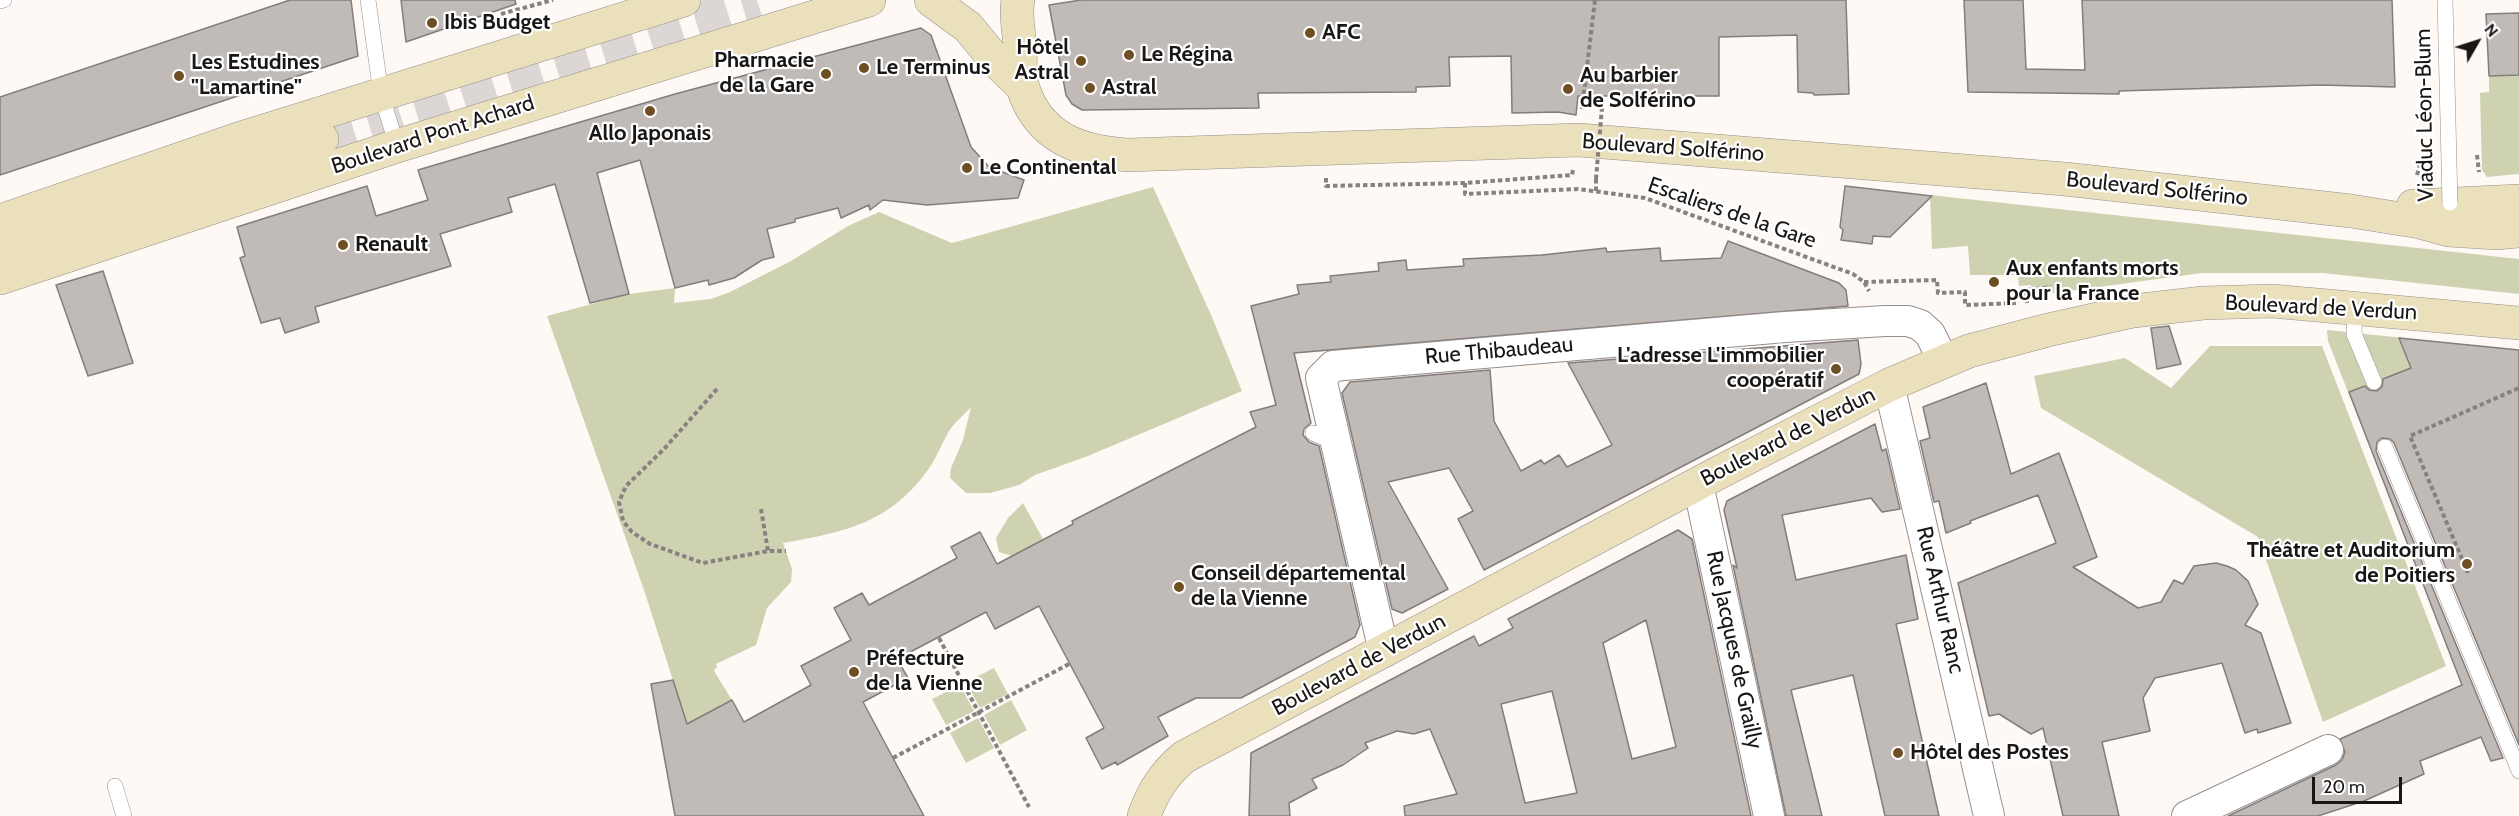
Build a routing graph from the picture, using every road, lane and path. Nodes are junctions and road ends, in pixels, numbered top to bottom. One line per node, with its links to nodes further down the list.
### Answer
1 (368, 0): 11 (lane)
2 (553, 0): 9 (path)
3 (682, 0): 11 (street)
4 (869, 0): 15 (street, Boulevard Pont Achard)
5 (931, 0): 10 (street, Boulevard Solférino)
6 (1018, 0): 10 (street, Boulevard Solférino)
7 (1594, 0): 13 (path)
8 (2445, 0): 19 (lane, Viaduc Léon-Blum, bridge)
9 (501, 14)
10 (1022, 86): 19 (street, Boulevard Solférino)
11 (381, 94): 15 (lane); 20 (street)
12 (1603, 95): 17 (path, bridge)
13 (1582, 113)
14 (322, 139): 22 (street, Boulevard Pont Achard)
15 (397, 146): 24 (street, Boulevard Pont Achard)
16 (1572, 175): 17 (path, Escaliers de la Gare)
17 (1596, 191): 23 (path, Escaliers de la Gare)
18 (2519, 201): 19 (street, Boulevard Solférino)
19 (2449, 217): 21 (street, Boulevard Solférino)
20 (0, 221)
21 (2519, 231)
22 (0, 247)
23 (1853, 274)
24 (0, 278)
25 (1864, 282): 26 (path)
26 (2051, 287)
27 (2355, 307): 28 (street, Boulevard de Verdun); 29 (street, Boulevard de Verdun); 30 (lane)
28 (2519, 323)
29 (1943, 360): 31 (street, Boulevard de Verdun); 41 (street, Rue Thibaudeau)
30 (2374, 382)
31 (1889, 385): 35 (street, Boulevard de Verdun); 52 (street, Rue Arthur Ranc)
32 (2519, 388): 39 (path)
33 (717, 389): 37 (path)
34 (2385, 447): 46 (lane)
35 (1698, 484): 41 (street, Boulevard de Verdun); 51 (street, Rue Jacques de Grailly)
36 (761, 509): 37 (path)
37 (768, 551): 38 (path)
38 (786, 551)
39 (2468, 573)
40 (939, 638): 43 (path)
41 (1384, 652): 50 (street, Boulevard de Verdun)
42 (1069, 664): 43 (path)
43 (978, 712): 45 (path); 48 (path)
44 (2328, 750): 53 (street)
45 (893, 758)
46 (2519, 771)
47 (115, 786): 49 (lane)
48 (1029, 807)
49 (124, 816)
50 (1143, 816)
51 (1769, 816)
52 (1989, 816)
53 (2187, 816)

